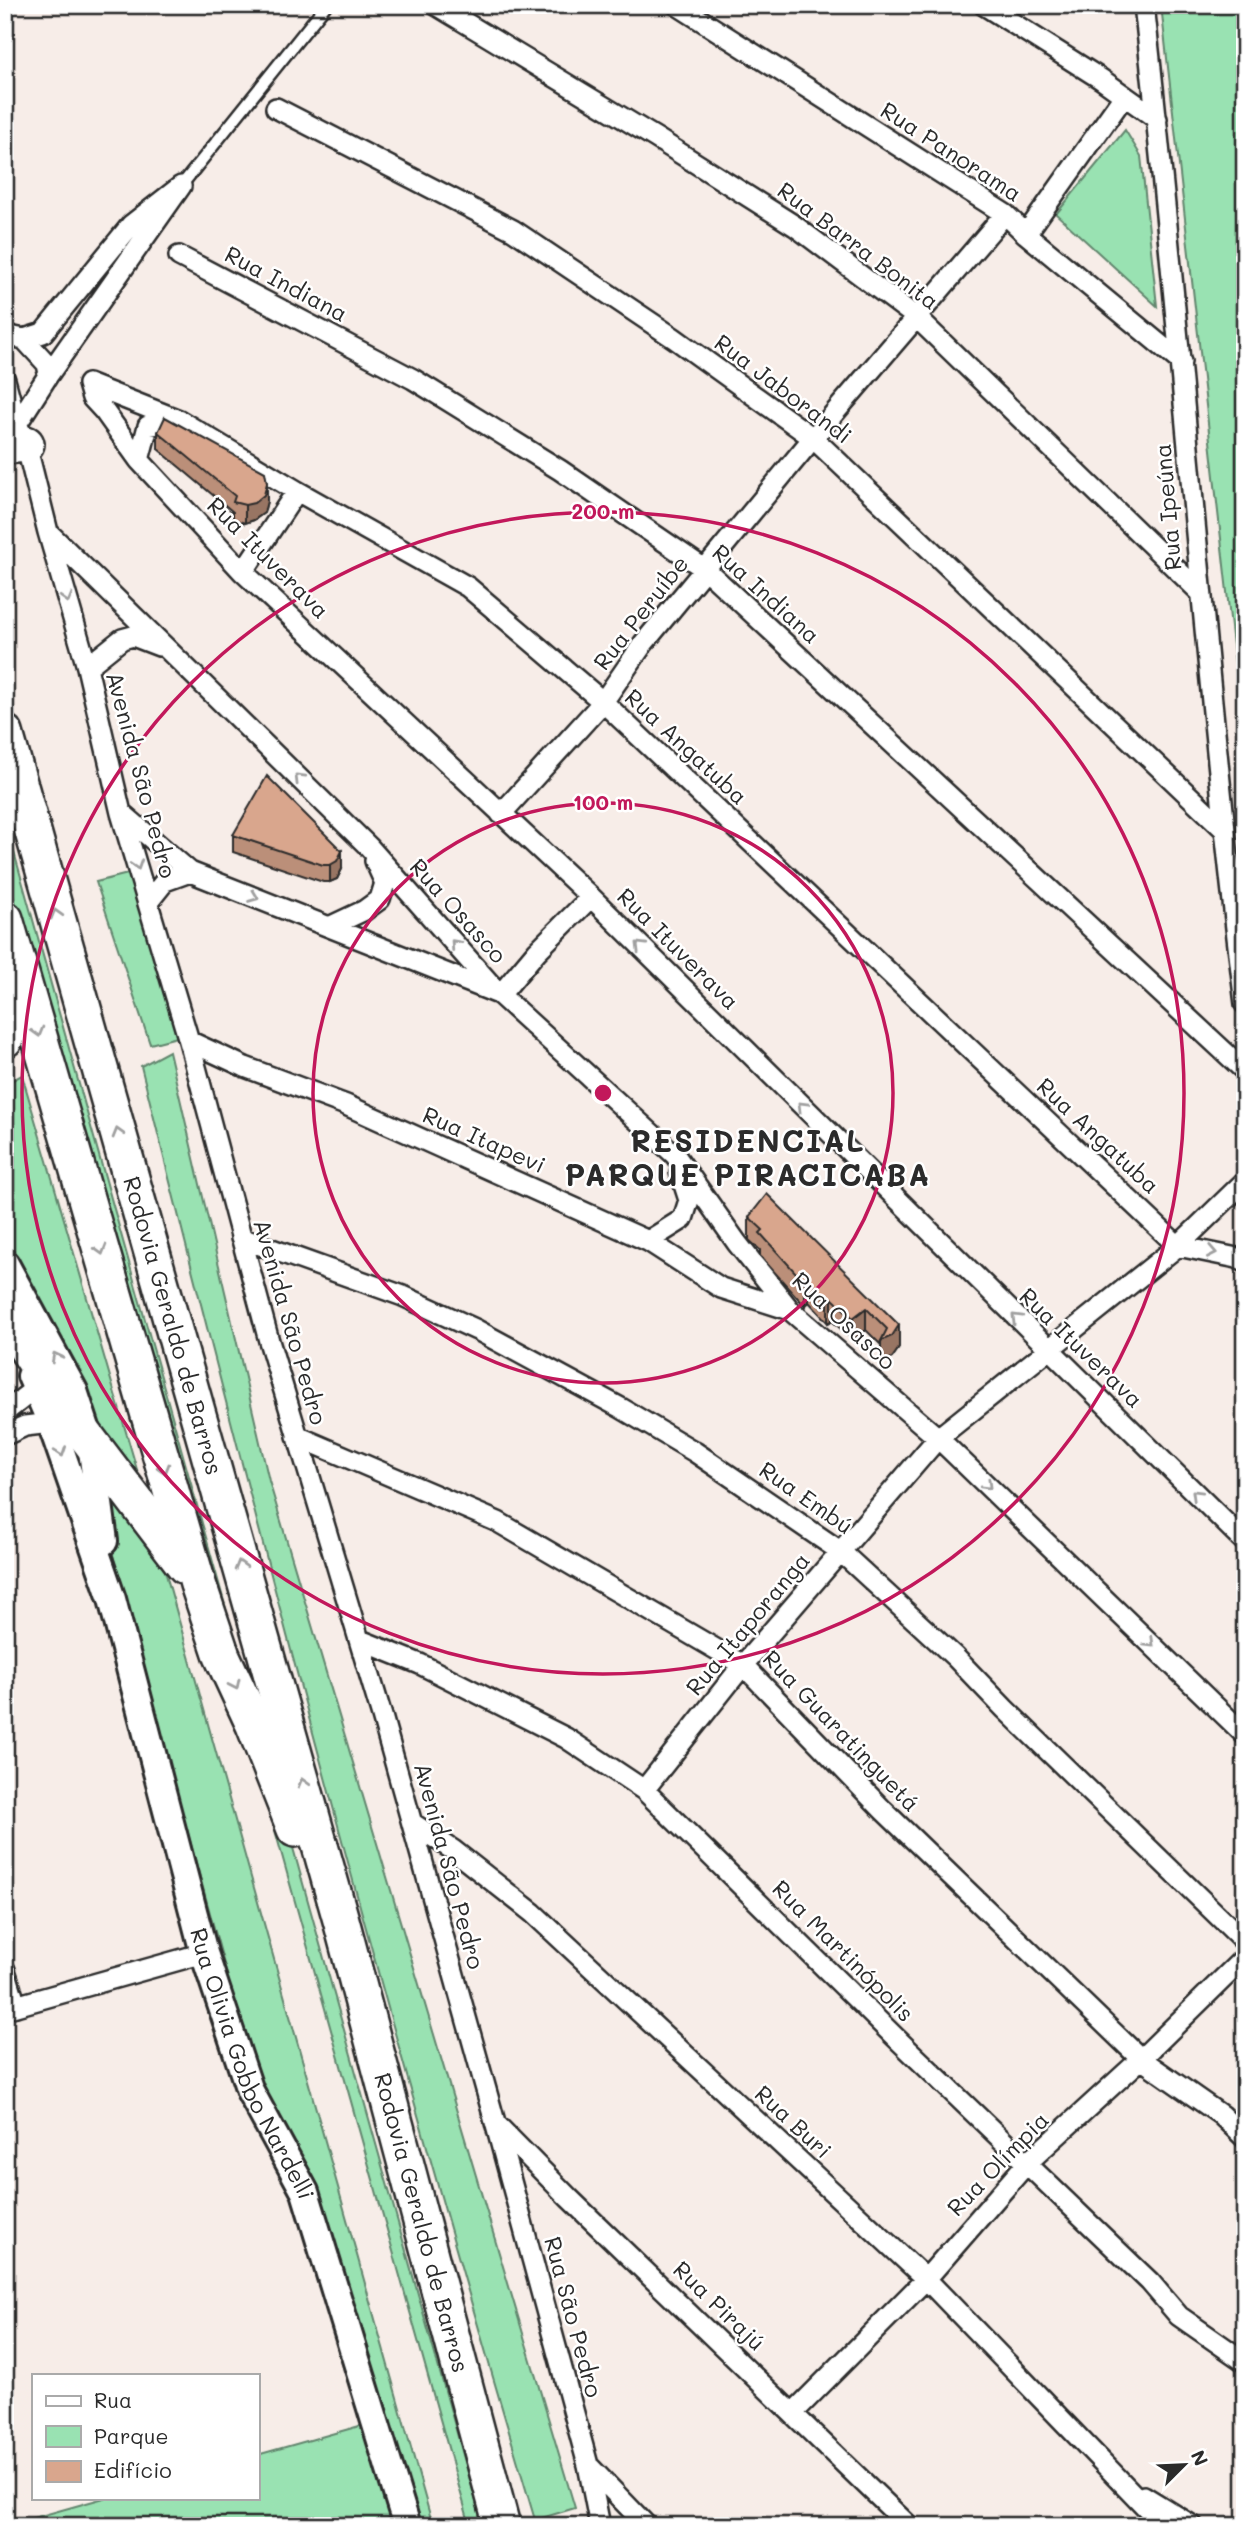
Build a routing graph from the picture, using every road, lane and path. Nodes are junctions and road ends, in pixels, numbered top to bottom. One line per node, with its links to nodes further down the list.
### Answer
1 (326, 5): 9 (lane)
2 (436, 5): 13 (street, Rua Barra Bonita)
3 (677, 5): 10 (street, Rua Panorama)
4 (984, 5): 6 (street)
5 (1144, 5): 8 (street, Rua Ipeúna)
6 (1124, 96): 8 (street); 11 (street)
7 (276, 108): 21 (street, Rua Jaborandi)
8 (1157, 119): 15 (street, Rua Ipeúna)
9 (181, 186): 14 (street); 16 (street)
10 (1005, 214): 11 (street, Rua Panorama); 13 (street, Rua Peruíbe)
11 (1026, 234): 15 (street, Rua Panorama)
12 (179, 256): 25 (street, Rua Indiana)
13 (916, 317): 21 (street, Rua Peruíbe); 27 (street, Rua Barra Bonita)
14 (15, 337): 16 (street)
15 (1181, 362): 27 (street, Rua Ipeúna)
16 (49, 374): 20 (street)
17 (5, 380): 20 (street, Avenida São Pedro)
18 (88, 384): 19 (street, Rua Angatuba); 22 (street, Rua Ituverava)
19 (179, 420): 22 (street); 23 (street, Rua Angatuba)
20 (16, 438): 24 (street, Avenida São Pedro)
21 (813, 438): 25 (street, Rua Peruíbe); 34 (street, Rua Jaborandi)
22 (139, 460): 26 (street, Rua Ituverava)
23 (297, 491): 26 (street); 30 (street, Rua Angatuba)
24 (48, 532): 28 (street, Rua Osasco); 29 (street, Avenida São Pedro, one-way to 29)
25 (706, 570): 30 (street, Rua Peruíbe); 46 (street, Rua Indiana)
26 (243, 572): 33 (street, Rua Ituverava)
27 (1200, 592): 34 (street, Rua Ipeúna)
28 (170, 650): 29 (street, Rua Osasco); 35 (street, Rua Osasco, one-way to 28)
29 (87, 667): 32 (street, Avenida São Pedro)
30 (603, 702): 33 (street, Rua Peruíbe); 51 (street, Rua Angatuba)
31 (5, 733): 74 (highway, Rodovia Geraldo de Barros, one-way to 31)
32 (121, 813): 36 (street); 38 (street, Avenida São Pedro, one-way to 38)
33 (501, 814): 37 (street, Rua Ituverava)
34 (1223, 828): 43 (street, Rua Ipeúna)
35 (369, 847): 40 (street); 42 (street, Rua Osasco, one-way to 35)
36 (190, 872): 38 (street); 40 (street, one-way to 40)
37 (591, 897): 42 (street); 57 (street, Rua Ituverava, one-way to 37)
38 (149, 901): 45 (street, Avenida São Pedro)
39 (5, 919): 67 (highway, Rodovia Geraldo de Barros, one-way to 67)
40 (331, 926): 42 (street)
41 (5, 977): 44 (highway)
42 (500, 995): 47 (street, Rua Osasco)
43 (1245, 1004)
44 (5, 1038)
45 (189, 1041): 49 (street, Avenida São Pedro); 50 (street, Rua Itapevi)
46 (1245, 1071)
47 (675, 1155): 50 (street); 54 (street, Rua Osasco)
48 (1245, 1181): 51 (street, Rua Itaporanga)
49 (241, 1238): 62 (street, Avenida São Pedro); 66 (street, Rua Embú)
50 (648, 1241): 54 (street, Rua Itapevi)
51 (1178, 1246): 52 (street, one-way to 52); 57 (street, Rua Itaporanga)
52 (1245, 1262)
53 (5, 1264): 64 (street, one-way to 53)
54 (790, 1310): 63 (street, Rua Osasco)
55 (5, 1316): 64 (highway)
56 (5, 1322): 58 (street)
57 (1048, 1350): 63 (street, Rua Itaporanga); 65 (street, Rua Ituverava, one-way to 57)
58 (36, 1388): 59 (street); 60 (street)
59 (5, 1412)
60 (51, 1423): 61 (street); 68 (street, one-way to 68)
61 (5, 1435)
62 (297, 1436): 69 (street, Avenida São Pedro); 70 (street, Rua Guaratinguetá)
63 (938, 1438): 66 (street, Rua Itaporanga); 71 (street, Rua Osasco, one-way to 71)
64 (91, 1443): 67 (highway); 68 (street)
65 (1245, 1542)
66 (840, 1551): 70 (street, Rua Itaporanga); 75 (street, Rua Embú)
67 (198, 1584): 74 (highway, Rodovia Geraldo de Barros, one-way to 74)
68 (112, 1599): 76 (street, Rua Olivia Gobbo Nardelli)
69 (360, 1640): 72 (street, Rua Martinópolis); 73 (street, Avenida São Pedro)
70 (743, 1665): 72 (street, Rua Itaporanga); 80 (street, Rua Guaratinguetá)
71 (1245, 1735)
72 (644, 1790): 83 (street, Rua Martinópolis)
73 (412, 1823): 81 (street, Avenida São Pedro); 84 (street, Rua Buri)
74 (341, 1920): 90 (highway, Rodovia Geraldo de Barros)
75 (1245, 1942)
76 (204, 1953): 79 (street); 89 (street, Rua Olivia Gobbo Nardelli)
77 (1245, 1957): 80 (street, Rua Olímpia)
78 (5, 1970): 79 (street)
79 (11, 2008)
80 (1141, 2059): 82 (street, Rua Guaratinguetá); 83 (street, Rua Olímpia)
81 (495, 2122): 86 (street, Rua Pirajú); 87 (street, Rua São Pedro)
82 (1245, 2138)
83 (1027, 2163): 84 (street, Rua Olímpia); 85 (street, Rua Martinópolis)
84 (926, 2279): 86 (street, Rua Olímpia); 88 (street, Rua Buri)
85 (1245, 2362)
86 (794, 2412): 93 (street, Rua Pirajú)
87 (588, 2465): 91 (street, Rua São Pedro); 92 (street)
88 (1120, 2481): 94 (street, Rua Buri); 95 (street, Rua Buri)
89 (407, 2526)
90 (502, 2526)
91 (600, 2526)
92 (648, 2526)
93 (909, 2526)
94 (1164, 2526)
95 (1193, 2526)

